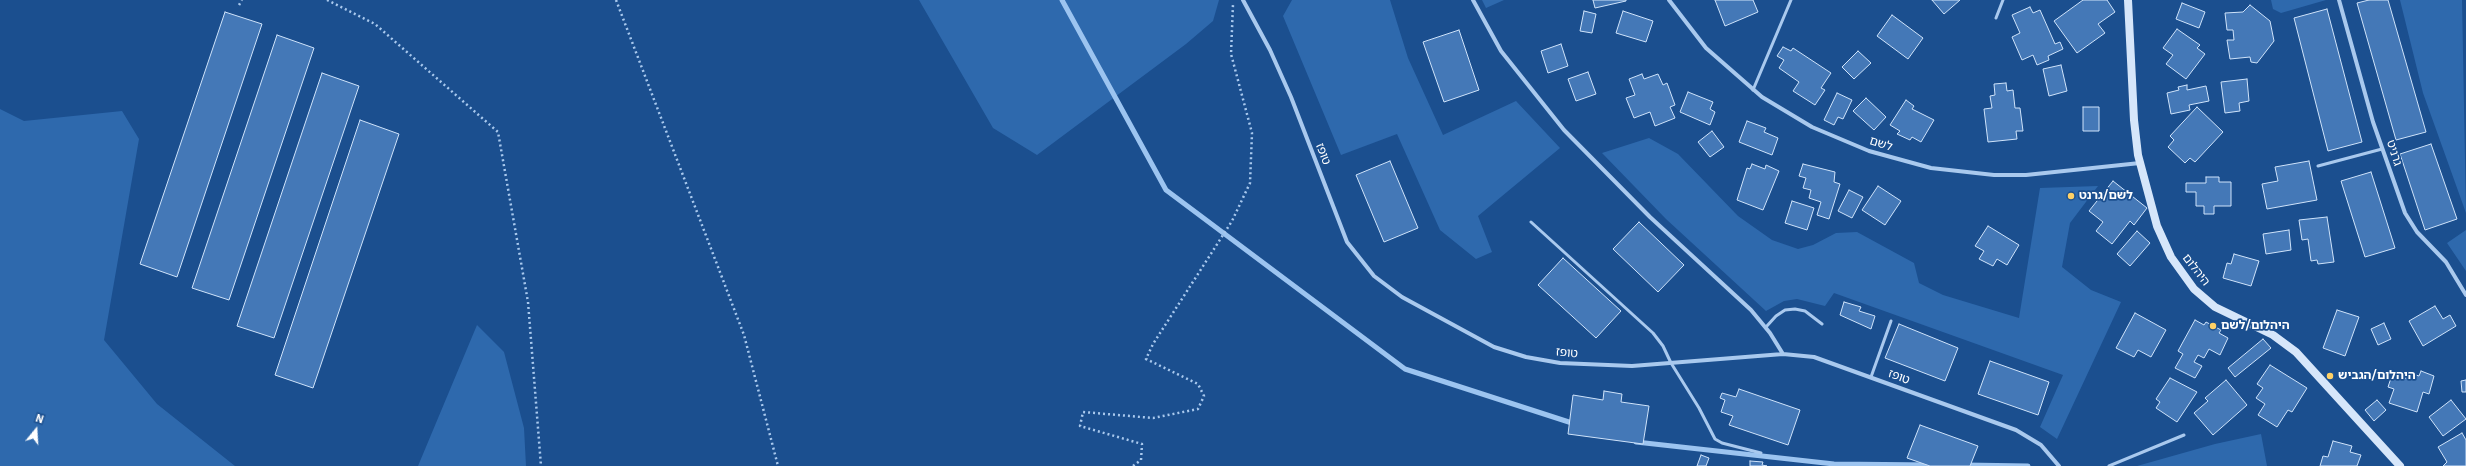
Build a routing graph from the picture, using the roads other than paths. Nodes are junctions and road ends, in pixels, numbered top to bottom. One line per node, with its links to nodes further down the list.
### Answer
1 (1243, 0): 19 (street, טופז)
2 (1473, 0): 17 (street)
3 (1669, 0): 9 (street, לשם)
4 (1791, 0): 9 (lane)
5 (2003, 0): 8 (lane)
6 (2128, 0): 11 (street, היהלום)
7 (2339, 0): 10 (street, גרניט)
8 (1996, 18)
9 (1753, 90): 11 (street, לשם)
10 (2382, 149): 12 (lane); 14 (street, גרניט)
11 (2140, 163): 25 (street, היהלום)
12 (2318, 166)
13 (1531, 222): 19 (lane)
14 (2466, 295)
15 (1891, 321): 20 (lane)
16 (1822, 324): 17 (lane)
17 (1766, 327): 18 (street)
18 (1783, 354): 19 (street, טופז); 20 (street, טופז)
19 (1671, 363): 22 (lane)
20 (1871, 377): 23 (street, טופז)
21 (2184, 435): 24 (lane)
22 (1760, 453)
23 (2059, 466)
24 (2109, 466)
25 (2400, 466)

